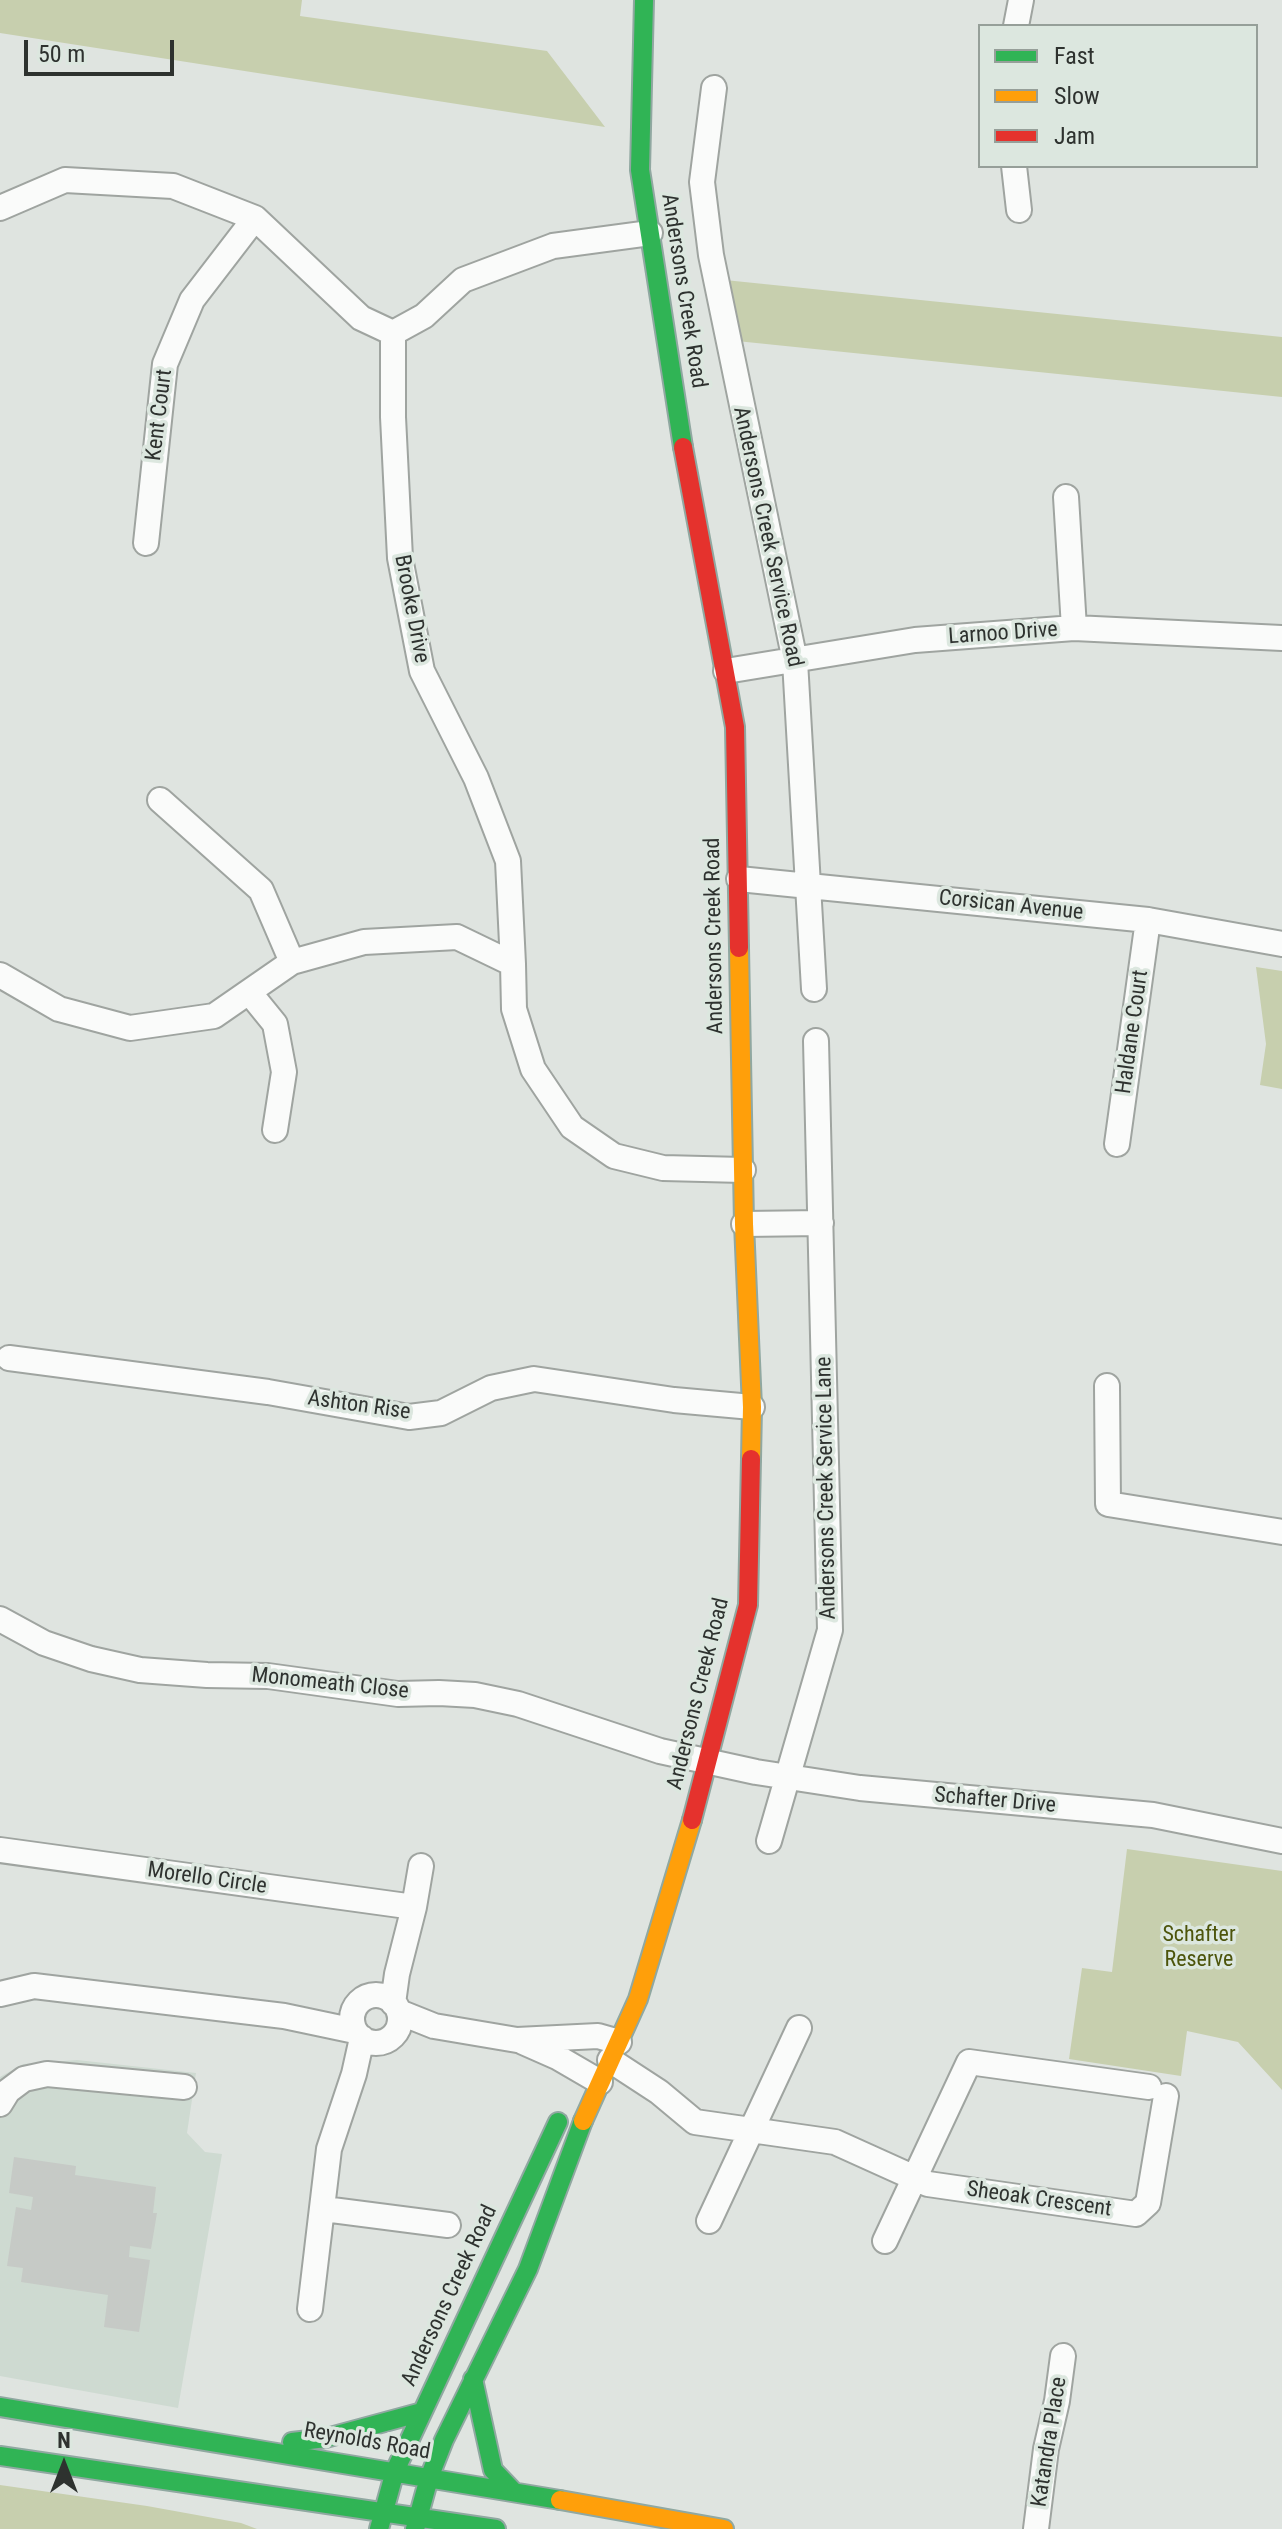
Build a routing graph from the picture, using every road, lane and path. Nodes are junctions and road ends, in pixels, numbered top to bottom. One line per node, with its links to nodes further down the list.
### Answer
1 (644, 0): 9 (main road, Andersons Creek Road)
2 (1021, 0): 3 (street)
3 (1016, 24)
4 (714, 88): 15 (street, Andersons Creek Service Road)
5 (1014, 168): 7 (street)
6 (0, 208): 8 (street)
7 (1019, 210)
8 (255, 218): 10 (street); 12 (street, Kent Court)
9 (650, 233): 10 (street); 16 (main road, Andersons Creek Road)
10 (393, 333): 23 (street, Brooke Drive)
11 (1066, 497): 13 (street)
12 (146, 543)
13 (1074, 628): 14 (street, Larnoo Drive); 15 (street, Larnoo Drive)
14 (1282, 638)
15 (795, 661): 16 (street, Larnoo Drive); 19 (street, Andersons Creek Service Road)
16 (726, 671): 18 (main road, Andersons Creek Road)
17 (160, 800): 22 (street)
18 (739, 879): 19 (street, Corsican Avenue); 30 (main road, Andersons Creek Road)
19 (809, 885): 20 (street, Corsican Avenue); 25 (street, Andersons Creek Service Road)
20 (1148, 920): 21 (street, Corsican Avenue); 29 (street, Haldane Court)
21 (1282, 944)
22 (292, 962): 23 (street); 26 (street)
23 (513, 964): 30 (street, Brooke Drive)
24 (0, 975): 26 (street)
25 (814, 989)
26 (249, 992): 28 (street)
27 (816, 1041): 31 (street, Andersons Creek Service Lane)
28 (275, 1130)
29 (1117, 1144)
30 (743, 1170): 32 (main road, Andersons Creek Road)
31 (821, 1223): 32 (street); 39 (street, Andersons Creek Service Lane)
32 (744, 1224): 35 (main road, Andersons Creek Road)
33 (9, 1358): 35 (street, Ashton Rise)
34 (1107, 1386): 36 (street)
35 (752, 1407): 38 (main road, Andersons Creek Road)
36 (1282, 1532)
37 (0, 1619): 38 (street, Monomeath Close)
38 (708, 1763): 39 (street, Schafter Drive); 44 (main road, Andersons Creek Road)
39 (787, 1776): 40 (street, Andersons Creek Service Lane); 41 (street, Schafter Drive)
40 (769, 1841)
41 (1282, 1841)
42 (0, 1850): 45 (street, Morello Circle)
43 (421, 1866): 45 (street)
44 (679, 1870): 46 (main road, Andersons Creek Road); 51 (main road, Andersons Creek Road)
45 (414, 1907): 48 (street)
46 (625, 1980)
47 (0, 1994): 48 (street)
48 (377, 2020): 50 (street); 56 (street)
49 (799, 2028): 54 (street)
50 (517, 2040): 51 (street); 51 (street)
51 (594, 2063): 54 (street, Sheoak Crescent); 62 (main road, Andersons Creek Road); 64 (main road, Andersons Creek Road)
52 (184, 2087): 53 (street)
53 (0, 2104)
54 (752, 2130): 55 (street, Sheoak Crescent); 57 (street)
55 (915, 2178): 55 (street, Sheoak Crescent); 59 (street, Sheoak Crescent)
56 (324, 2209): 58 (street); 60 (street)
57 (709, 2221)
58 (448, 2225)
59 (885, 2241)
60 (310, 2309)
61 (1063, 2356): 76 (street, Katandra Place)
62 (473, 2379): 68 (main road, Andersons Creek Road); 69 (main road)
63 (0, 2407): 65 (main road, Reynolds Road)
64 (422, 2412): 65 (main road); 67 (main road, Andersons Creek Road)
65 (253, 2447): 67 (main road, Reynolds Road)
66 (0, 2456): 70 (main road)
67 (395, 2471): 68 (main road, Reynolds Road); 71 (main road, Andersons Creek Road)
68 (429, 2478): 69 (main road, Reynolds Road); 73 (main road, Andersons Creek Road)
69 (514, 2492): 75 (main road, Reynolds Road)
70 (308, 2501): 71 (main road); 72 (main road)
71 (381, 2521): 73 (main road)
72 (324, 2523)
73 (416, 2524): 74 (main road)
74 (496, 2529)
75 (724, 2529)
76 (1036, 2529)

